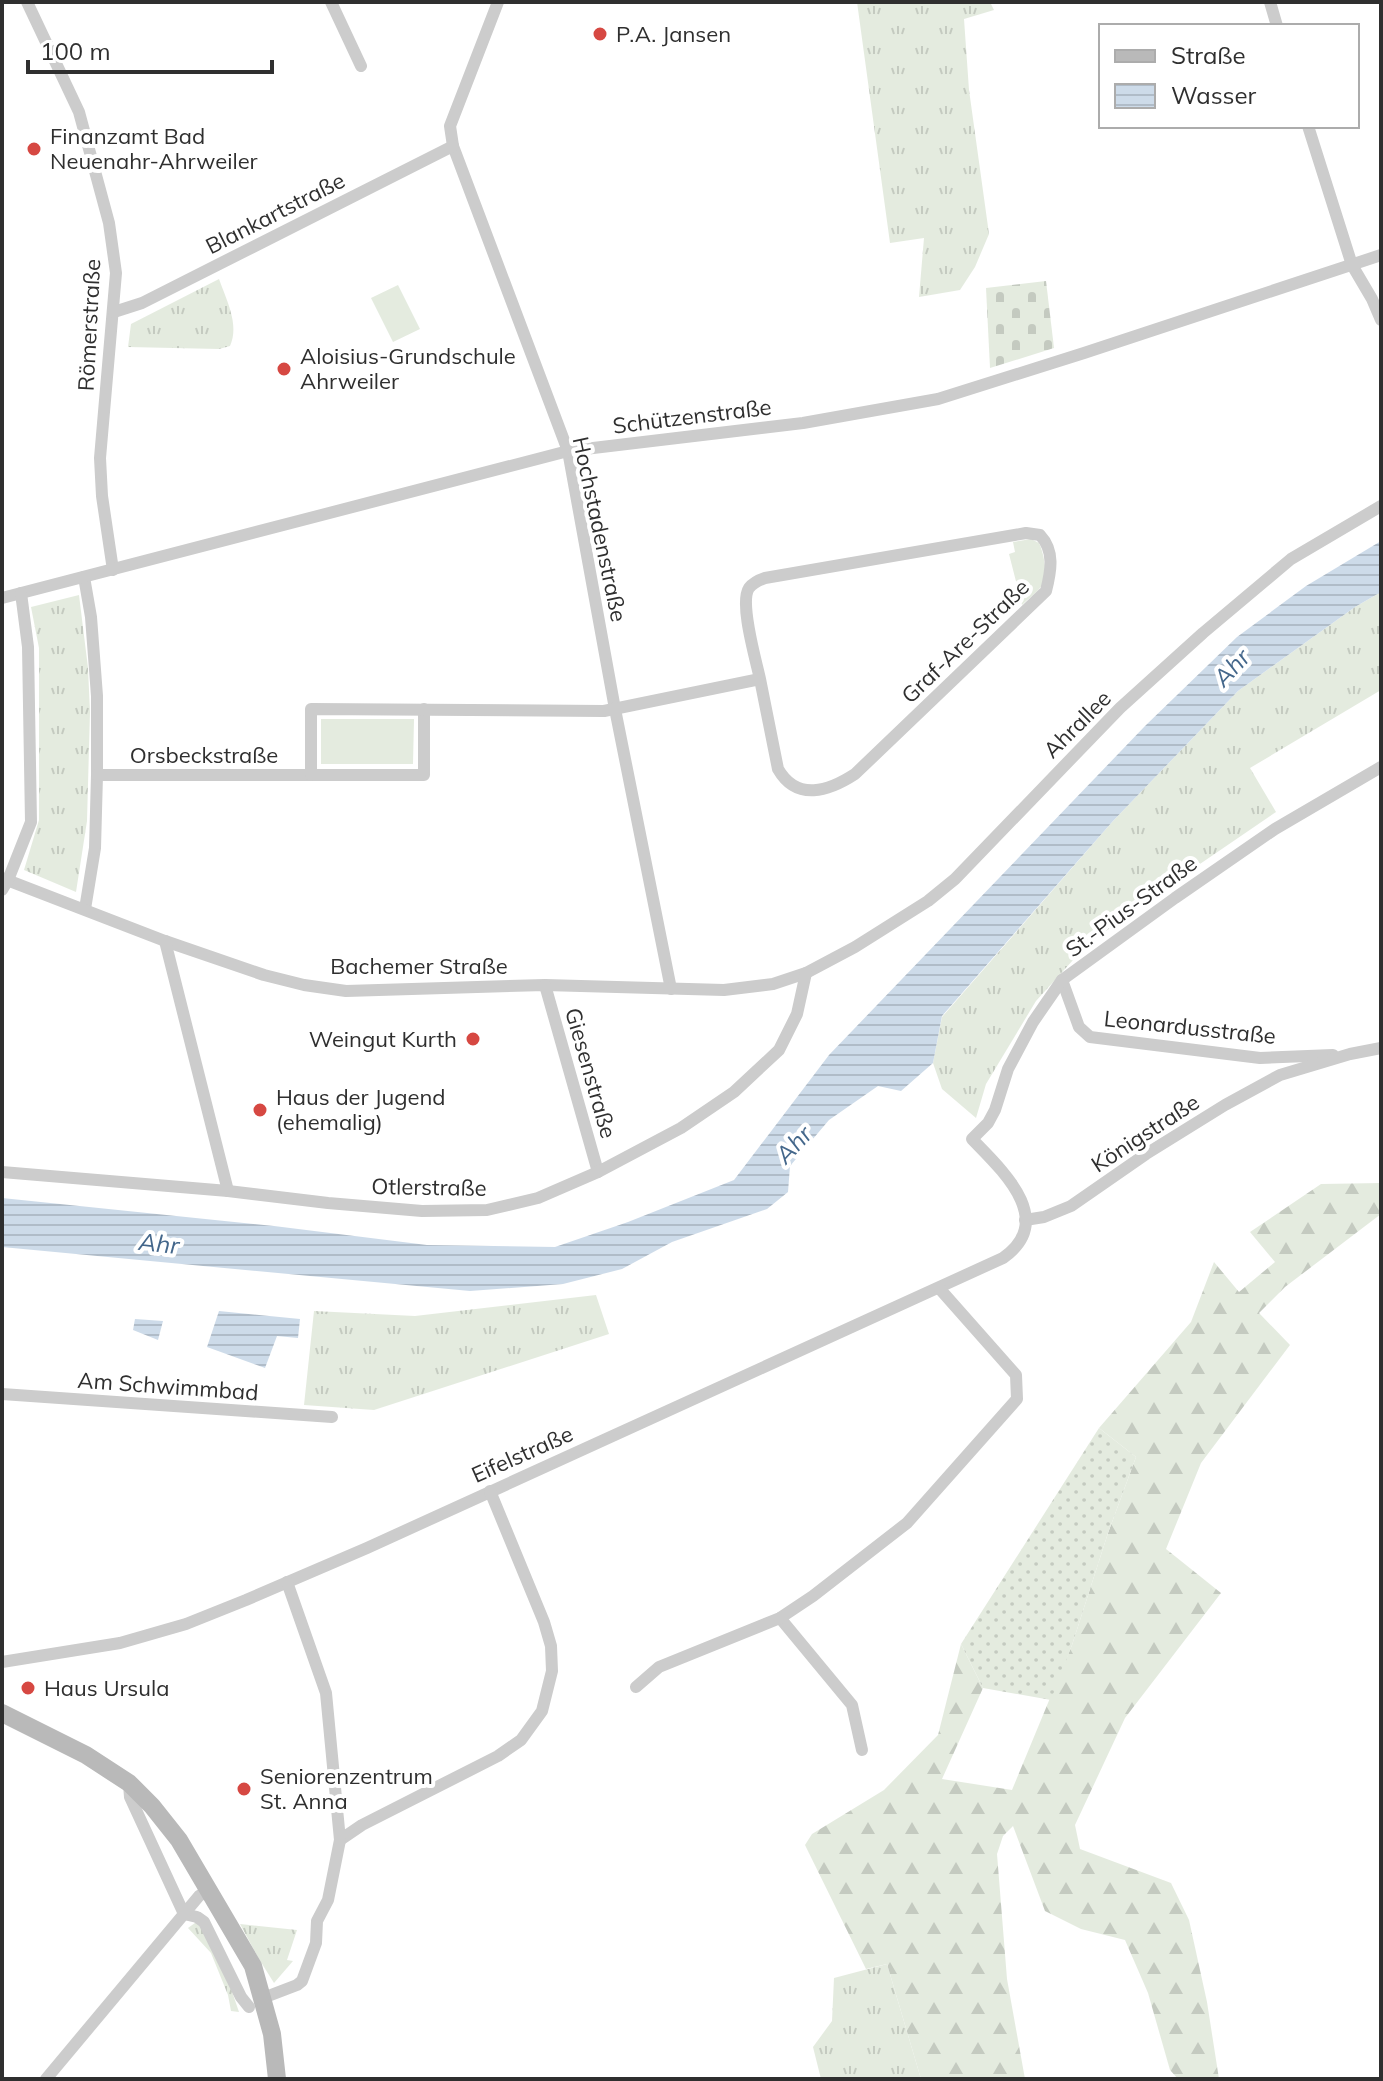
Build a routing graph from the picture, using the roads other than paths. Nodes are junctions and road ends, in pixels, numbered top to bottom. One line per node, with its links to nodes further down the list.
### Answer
1 (27, 2): 11 (street, Römerstraße)
2 (331, 2): 6 (street)
3 (498, 2): 8 (street, Hochstadenstraße)
4 (1270, 2): 5 (street)
5 (1276, 24)
6 (361, 66)
7 (1309, 128): 10 (street)
8 (453, 146): 11 (street, Blankartstraße); 13 (street, Hochstadenstraße)
9 (1381, 255): 10 (street, Schützenstraße)
10 (1352, 265): 12 (street); 13 (street, Schützenstraße)
11 (114, 312): 15 (street, Römerstraße)
12 (1381, 320)
13 (568, 451): 15 (street, Schützenstraße); 21 (street, Hochstadenstraße)
14 (1381, 506): 28 (street, Ahrallee)
15 (113, 570): 16 (street, Schützenstraße)
16 (84, 577): 17 (street, Schützenstraße); 23 (street)
17 (21, 593): 18 (street, Schützenstraße); 25 (street)
18 (2, 598)
19 (760, 679): 19 (street, Graf-Are-Straße); 21 (street)
20 (424, 709): 21 (street, Orsbeckstraße); 24 (street, Orsbeckstraße); 24 (street, Orsbeckstraße)
21 (615, 709): 31 (street, Hochstadenstraße)
22 (1381, 767): 29 (street, St.-Pius-Straße)
23 (97, 775): 24 (street, Orsbeckstraße); 26 (street)
24 (311, 775)
25 (4, 883): 26 (street, Bachemer Straße)
26 (85, 909): 27 (street, Bachemer Straße)
27 (165, 941): 30 (street, Bachemer Straße); 36 (street)
28 (806, 973): 31 (street, Bachemer Straße); 35 (street, Otlerstraße)
29 (1062, 980): 33 (street, Leonardusstraße); 37 (street, St.-Pius-Straße)
30 (545, 985): 31 (street, Bachemer Straße); 35 (street, Giesenstraße)
31 (671, 989)
32 (1381, 1048): 33 (street, Königstraße)
33 (1350, 1054): 37 (street, Königstraße)
34 (2, 1172): 36 (street, Otlerstraße)
35 (598, 1172): 36 (street, Otlerstraße)
36 (228, 1191)
37 (1025, 1220): 38 (street, Eifelstraße)
38 (939, 1288): 41 (street, Eifelstraße); 43 (street)
39 (2, 1394): 40 (street, Am Schwimmbad)
40 (332, 1417)
41 (490, 1491): 42 (street, Eifelstraße); 49 (street)
42 (287, 1582): 44 (street, Eifelstraße); 49 (street)
43 (780, 1618): 45 (street); 47 (street)
44 (2, 1662)
45 (636, 1687)
46 (2, 1713): 48 (main road)
47 (862, 1750)
48 (129, 1783): 50 (main road); 51 (street)
49 (340, 1840): 52 (street)
50 (208, 1890): 51 (street); 52 (main road)
51 (184, 1914): 52 (street); 53 (street)
52 (256, 2003): 54 (main road)
53 (46, 2079)
54 (277, 2079)

